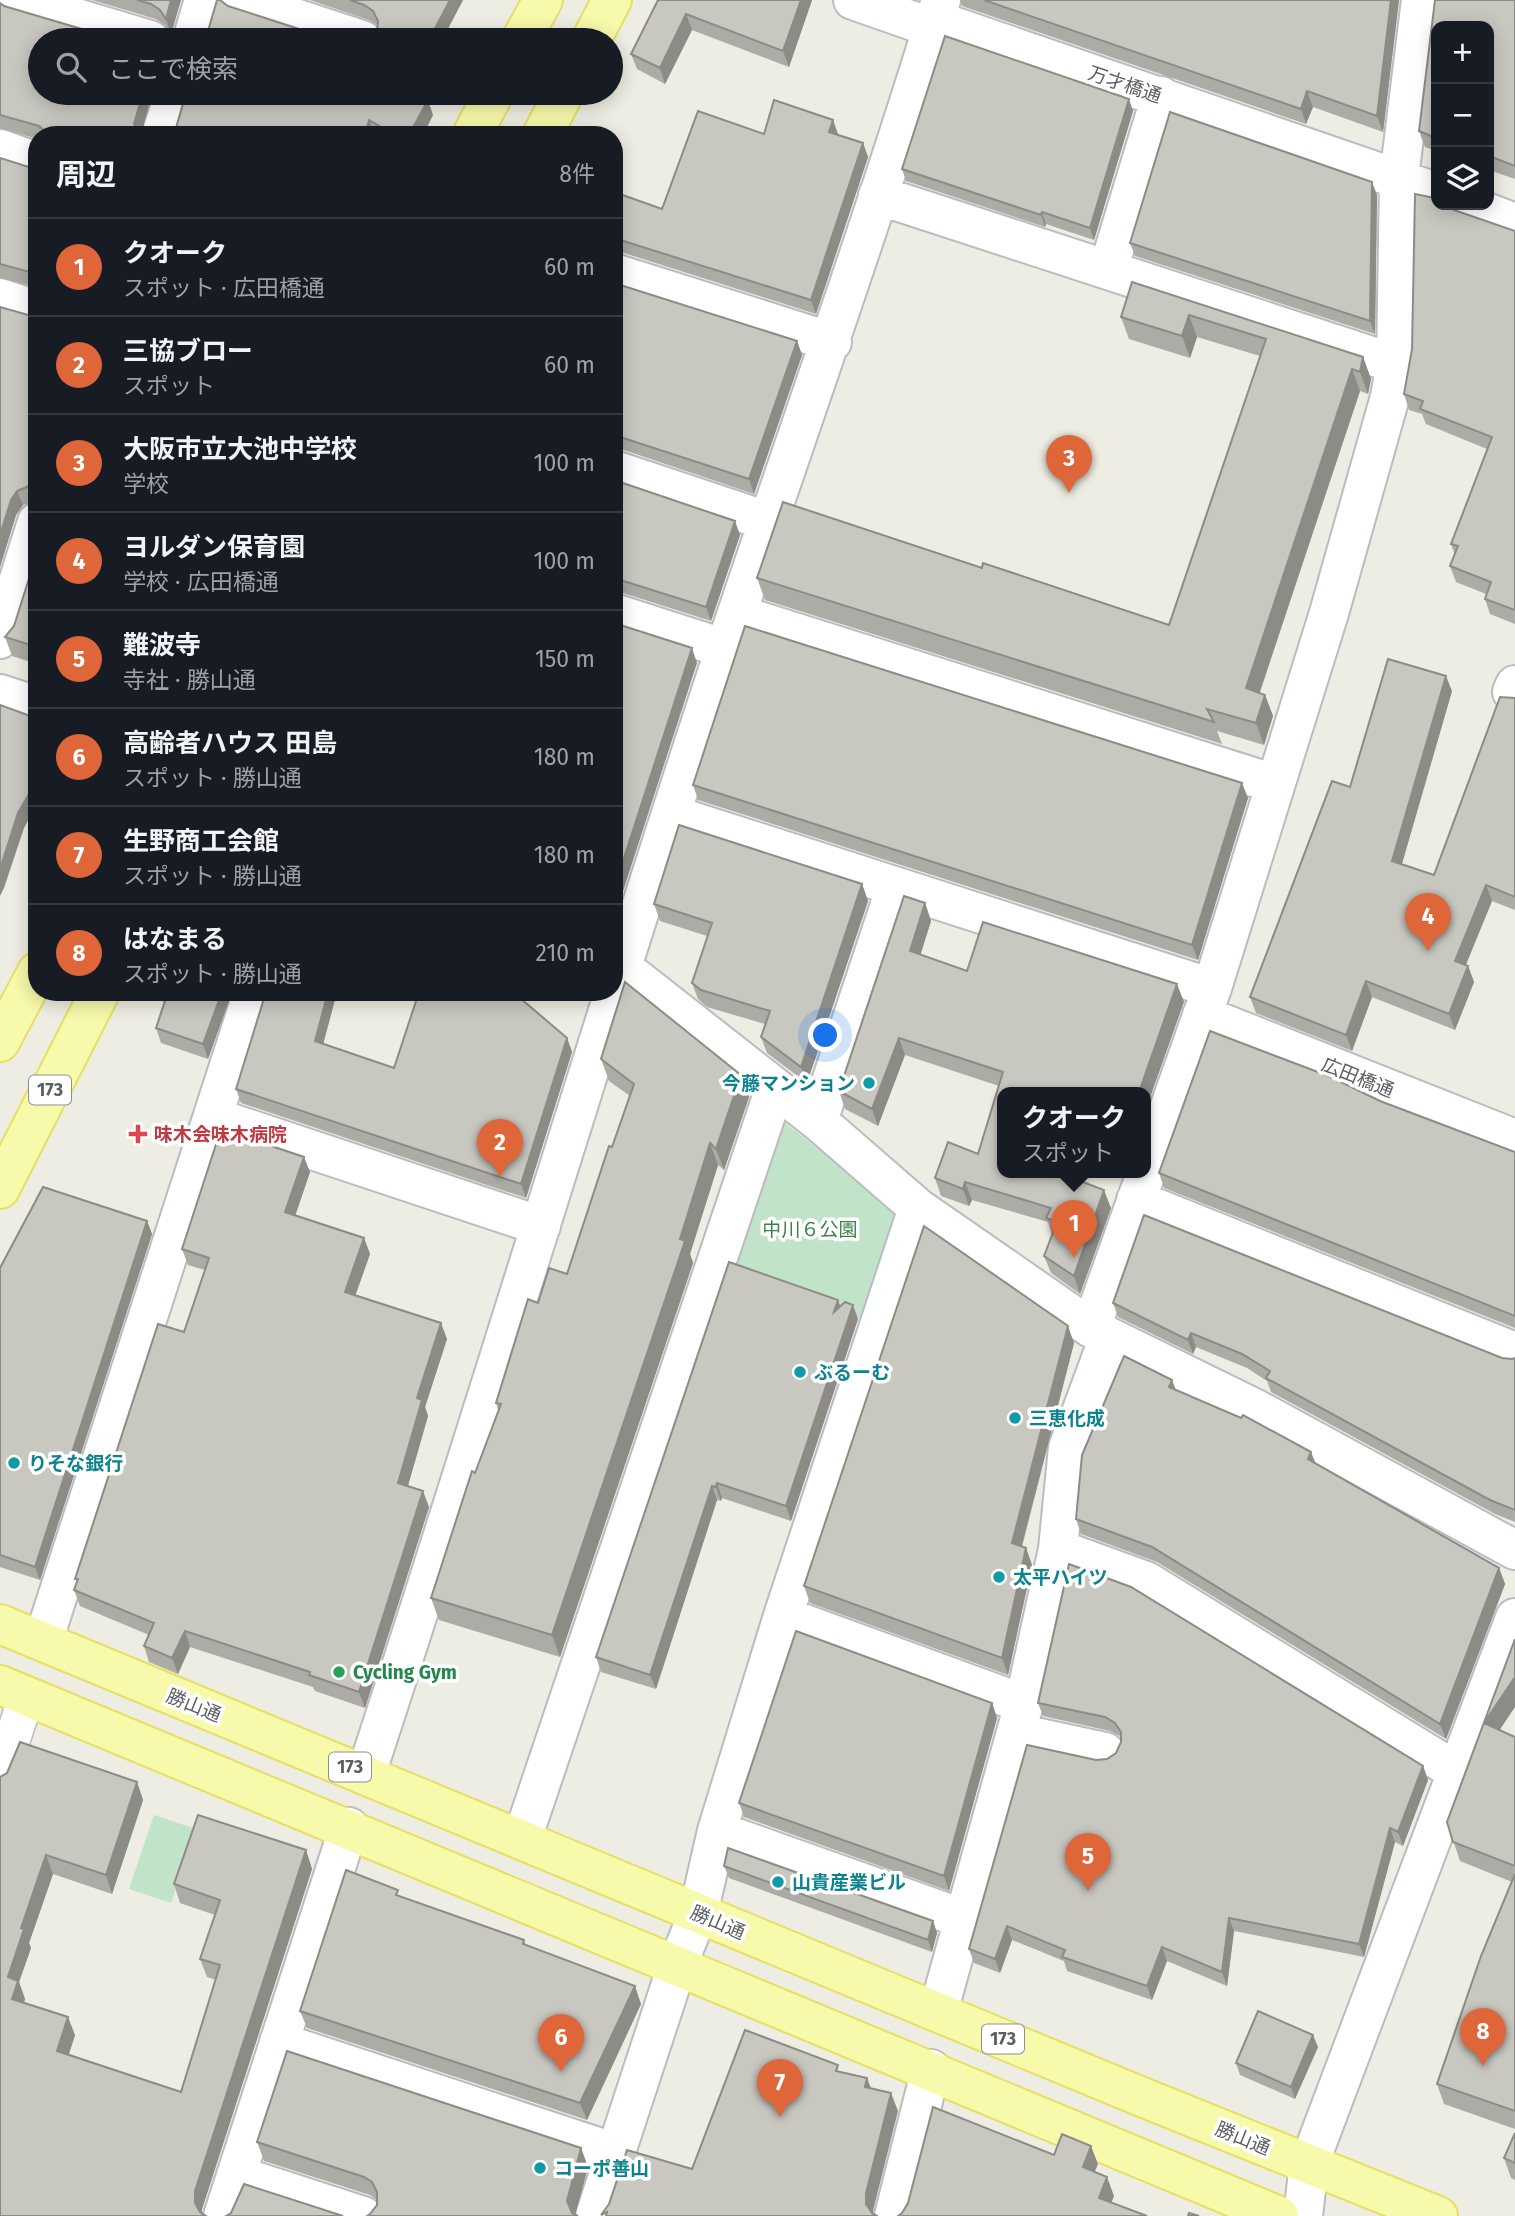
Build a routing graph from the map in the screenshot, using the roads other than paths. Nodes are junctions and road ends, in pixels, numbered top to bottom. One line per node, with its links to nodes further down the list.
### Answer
1 (16, 0): 9 (street)
2 (204, 0): 10 (street)
3 (240, 0): 11 (street)
4 (543, 0): 12 (main road)
5 (612, 0): 13 (main road)
6 (853, 0): 8 (street, 万才橋通)
7 (1421, 0): 23 (street)
8 (937, 14): 14 (street, 万才橋通); 25 (street)
9 (110, 28)
10 (196, 28)
11 (325, 28)
12 (528, 28)
13 (597, 28)
14 (1161, 96): 23 (street, 万才橋通); 28 (street)
15 (171, 105): 18 (street)
16 (488, 105): 19 (main road)
17 (558, 105): 20 (main road)
18 (164, 126)
19 (477, 126)
20 (547, 126)
21 (0, 149): 22 (street)
22 (28, 159)
23 (1399, 178): 24 (street, 万才橋通); 33 (street)
24 (1431, 190)
25 (877, 195): 28 (street); 32 (street)
26 (1481, 210): 27 (street)
27 (1515, 223)
28 (1108, 270): 33 (street)
29 (623, 276): 32 (street)
30 (0, 298): 31 (street)
31 (28, 307)
32 (832, 342): 35 (street)
33 (1396, 364): 42 (street)
34 (623, 473): 35 (street)
35 (769, 522): 38 (street)
36 (28, 550): 39 (street)
37 (623, 614): 38 (street)
38 (731, 632): 42 (street); 43 (street)
39 (0, 639)
40 (0, 694): 41 (street)
41 (28, 703)
42 (1275, 784): 51 (street)
43 (673, 815): 44 (street, 広田橋通); 45 (street)
44 (896, 887): 51 (street, 広田橋通); 55 (street)
45 (623, 953)
46 (623, 967): 53 (street)
47 (28, 989): 52 (main road)
48 (95, 1001): 59 (main road, 173)
49 (250, 1001): 54 (street)
50 (608, 1001): 62 (street)
51 (1207, 1001): 56 (street, 広田橋通); 57 (street)
52 (0, 1042)
53 (775, 1088): 55 (street); 79 (street)
54 (214, 1117): 62 (street); 70 (street)
55 (818, 1121): 61 (street)
56 (1515, 1139)
57 (1151, 1158)
58 (1144, 1178): 60 (street)
59 (0, 1189)
60 (1136, 1200): 63 (street); 64 (street)
61 (918, 1208): 63 (street); 67 (street)
62 (541, 1226): 75 (street)
63 (1100, 1333): 65 (street); 66 (street)
64 (1515, 1352)
65 (1058, 1549): 72 (street); 74 (street)
66 (1515, 1550)
67 (783, 1616): 72 (street); 78 (street)
68 (1515, 1618): 74 (street)
69 (0, 1624): 70 (main road, 勝山通 / 173)
70 (43, 1641): 75 (main road, 勝山通 / 173)
71 (13, 1690): 76 (street); 77 (main road)
72 (1021, 1718): 73 (street); 81 (street)
73 (1105, 1752)
74 (1459, 1773): 87 (street)
75 (366, 1774): 79 (main road, 勝山通 / 173)
76 (0, 1777)
77 (349, 1827): 82 (main road); 84 (street)
78 (717, 1832): 80 (street); 81 (street)
79 (522, 1839): 80 (main road, 勝山通 / 173)
80 (698, 1914): 82 (street); 83 (main road, 勝山通 / 173)
81 (964, 1919): 83 (street)
82 (677, 1966): 85 (main road); 86 (street)
83 (938, 2012): 87 (main road, 勝山通 / 173)
84 (279, 2042): 86 (street); 88 (street)
85 (931, 2069): 92 (street); 93 (main road)
86 (616, 2152): 91 (street)
87 (1308, 2164): 94 (street); 95 (main road, 勝山通 / 173)
88 (236, 2175): 89 (street); 90 (street)
89 (223, 2216)
90 (363, 2216)
91 (595, 2216)
92 (894, 2216)
93 (1279, 2216)
94 (1303, 2216)
95 (1438, 2216)

